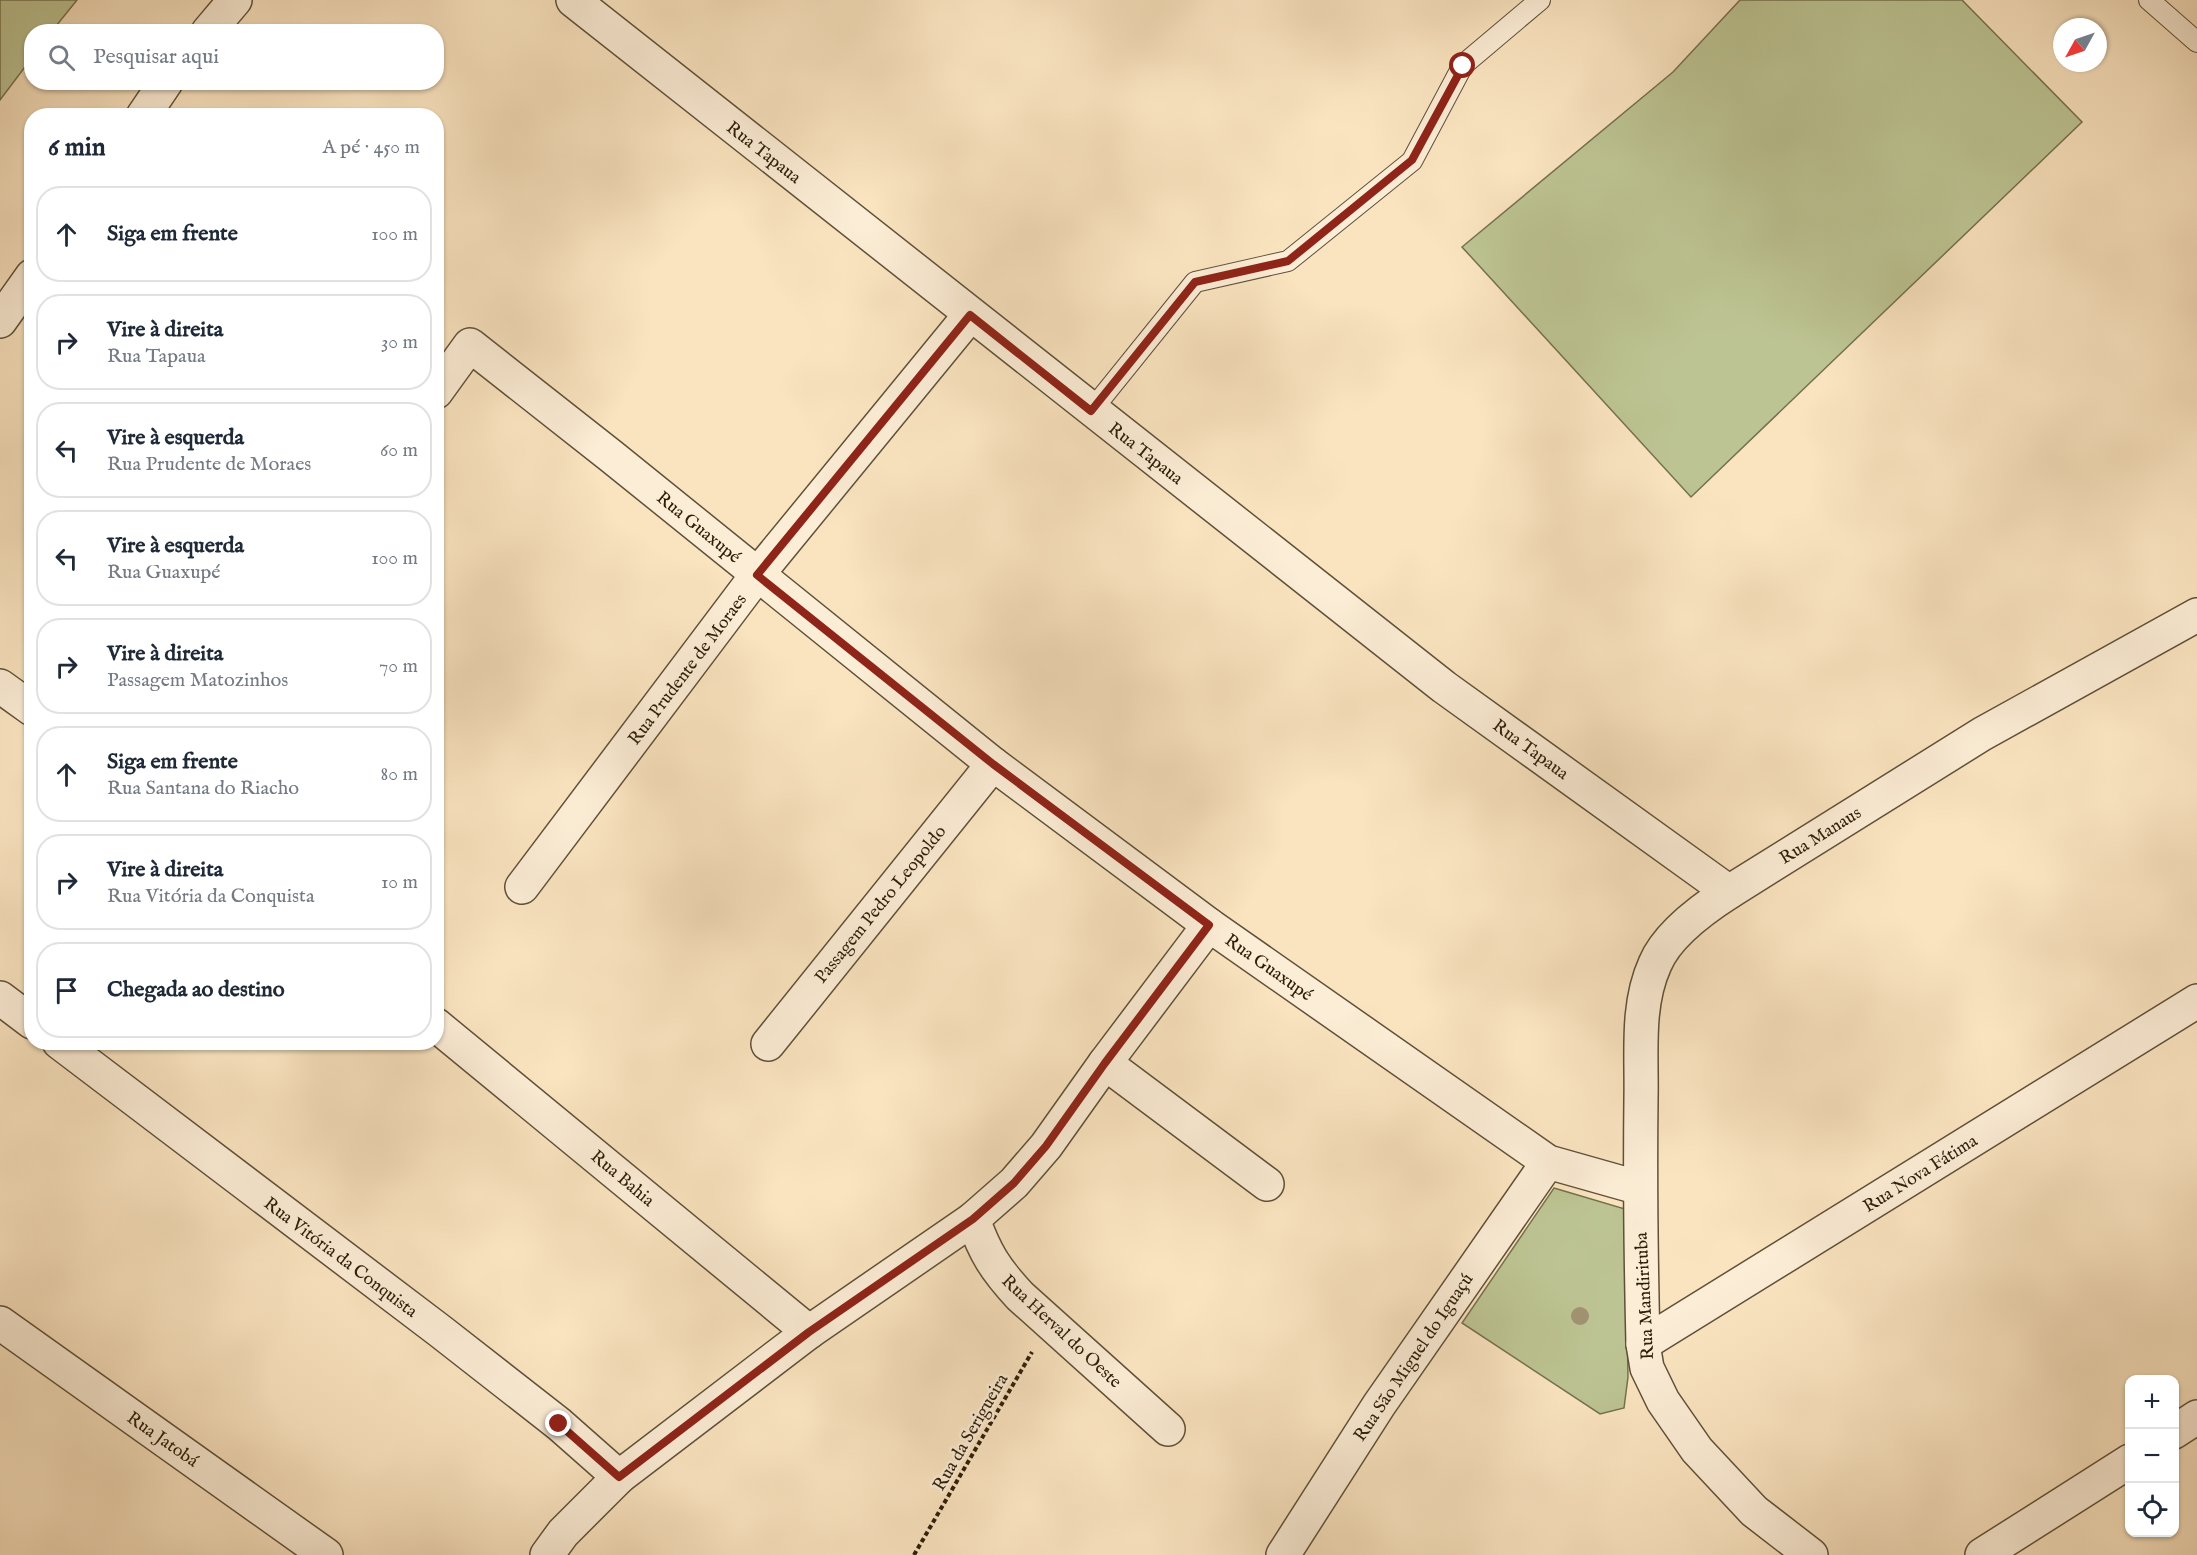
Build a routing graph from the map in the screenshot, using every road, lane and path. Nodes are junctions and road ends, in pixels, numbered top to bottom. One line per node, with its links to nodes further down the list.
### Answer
1 (235, 0): 5 (street)
2 (573, 0): 10 (street, Rua Tapaua)
3 (1540, 0): 13 (lane)
4 (2149, 0): 6 (lane)
5 (215, 24)
6 (2197, 42)
7 (161, 90): 8 (street)
8 (148, 108)
9 (24, 287): 11 (street)
10 (970, 315): 13 (street, Rua Tapaua); 14 (street, Rua Prudente de Moraes)
11 (0, 321)
12 (444, 381): 14 (street, Rua Guaxupé)
13 (1091, 411): 20 (street, Rua Tapaua)
14 (757, 575): 18 (street, Rua Guaxupé); 19 (street, Rua Prudente de Moraes)
15 (2197, 615): 20 (street, Rua Manaus)
16 (0, 686): 17 (street)
17 (24, 703)
18 (993, 764): 21 (street, Rua Guaxupé); 26 (street, Passagem Pedro Leopoldo)
19 (522, 887)
20 (1729, 892): 31 (street, Rua Manaus)
21 (1209, 925): 28 (street); 29 (street, Rua Guaxupé)
22 (0, 998): 24 (street)
23 (2197, 1001): 36 (street, Rua Nova Fátima)
24 (24, 1016)
25 (444, 1031): 35 (street, Rua Bahia)
26 (768, 1044)
27 (70, 1050): 41 (street, Rua Vitória da Conquista)
28 (1105, 1063): 30 (street); 32 (street)
29 (1548, 1162): 31 (street, Rua Guaxupé); 45 (street, Rua São Miguel do Iguaçú)
30 (1267, 1184)
31 (1640, 1188): 36 (street, Rua Mandirituba)
32 (973, 1219): 34 (street, Rua Herval do Oeste); 35 (street)
33 (0, 1323): 42 (street, Rua Jatobá)
34 (1049, 1323): 38 (street, Rua Herval do Oeste); 44 (path, Rua da Serigueira)
35 (809, 1332): 41 (street)
36 (1643, 1344): 46 (street, Rua Mandirituba)
37 (2197, 1417): 39 (street)
38 (1168, 1429)
39 (2179, 1429)
40 (2125, 1464): 47 (street)
41 (619, 1477): 43 (street)
42 (326, 1555)
43 (547, 1555)
44 (914, 1555)
45 (1282, 1555)
46 (1810, 1555)
47 (1982, 1555)

